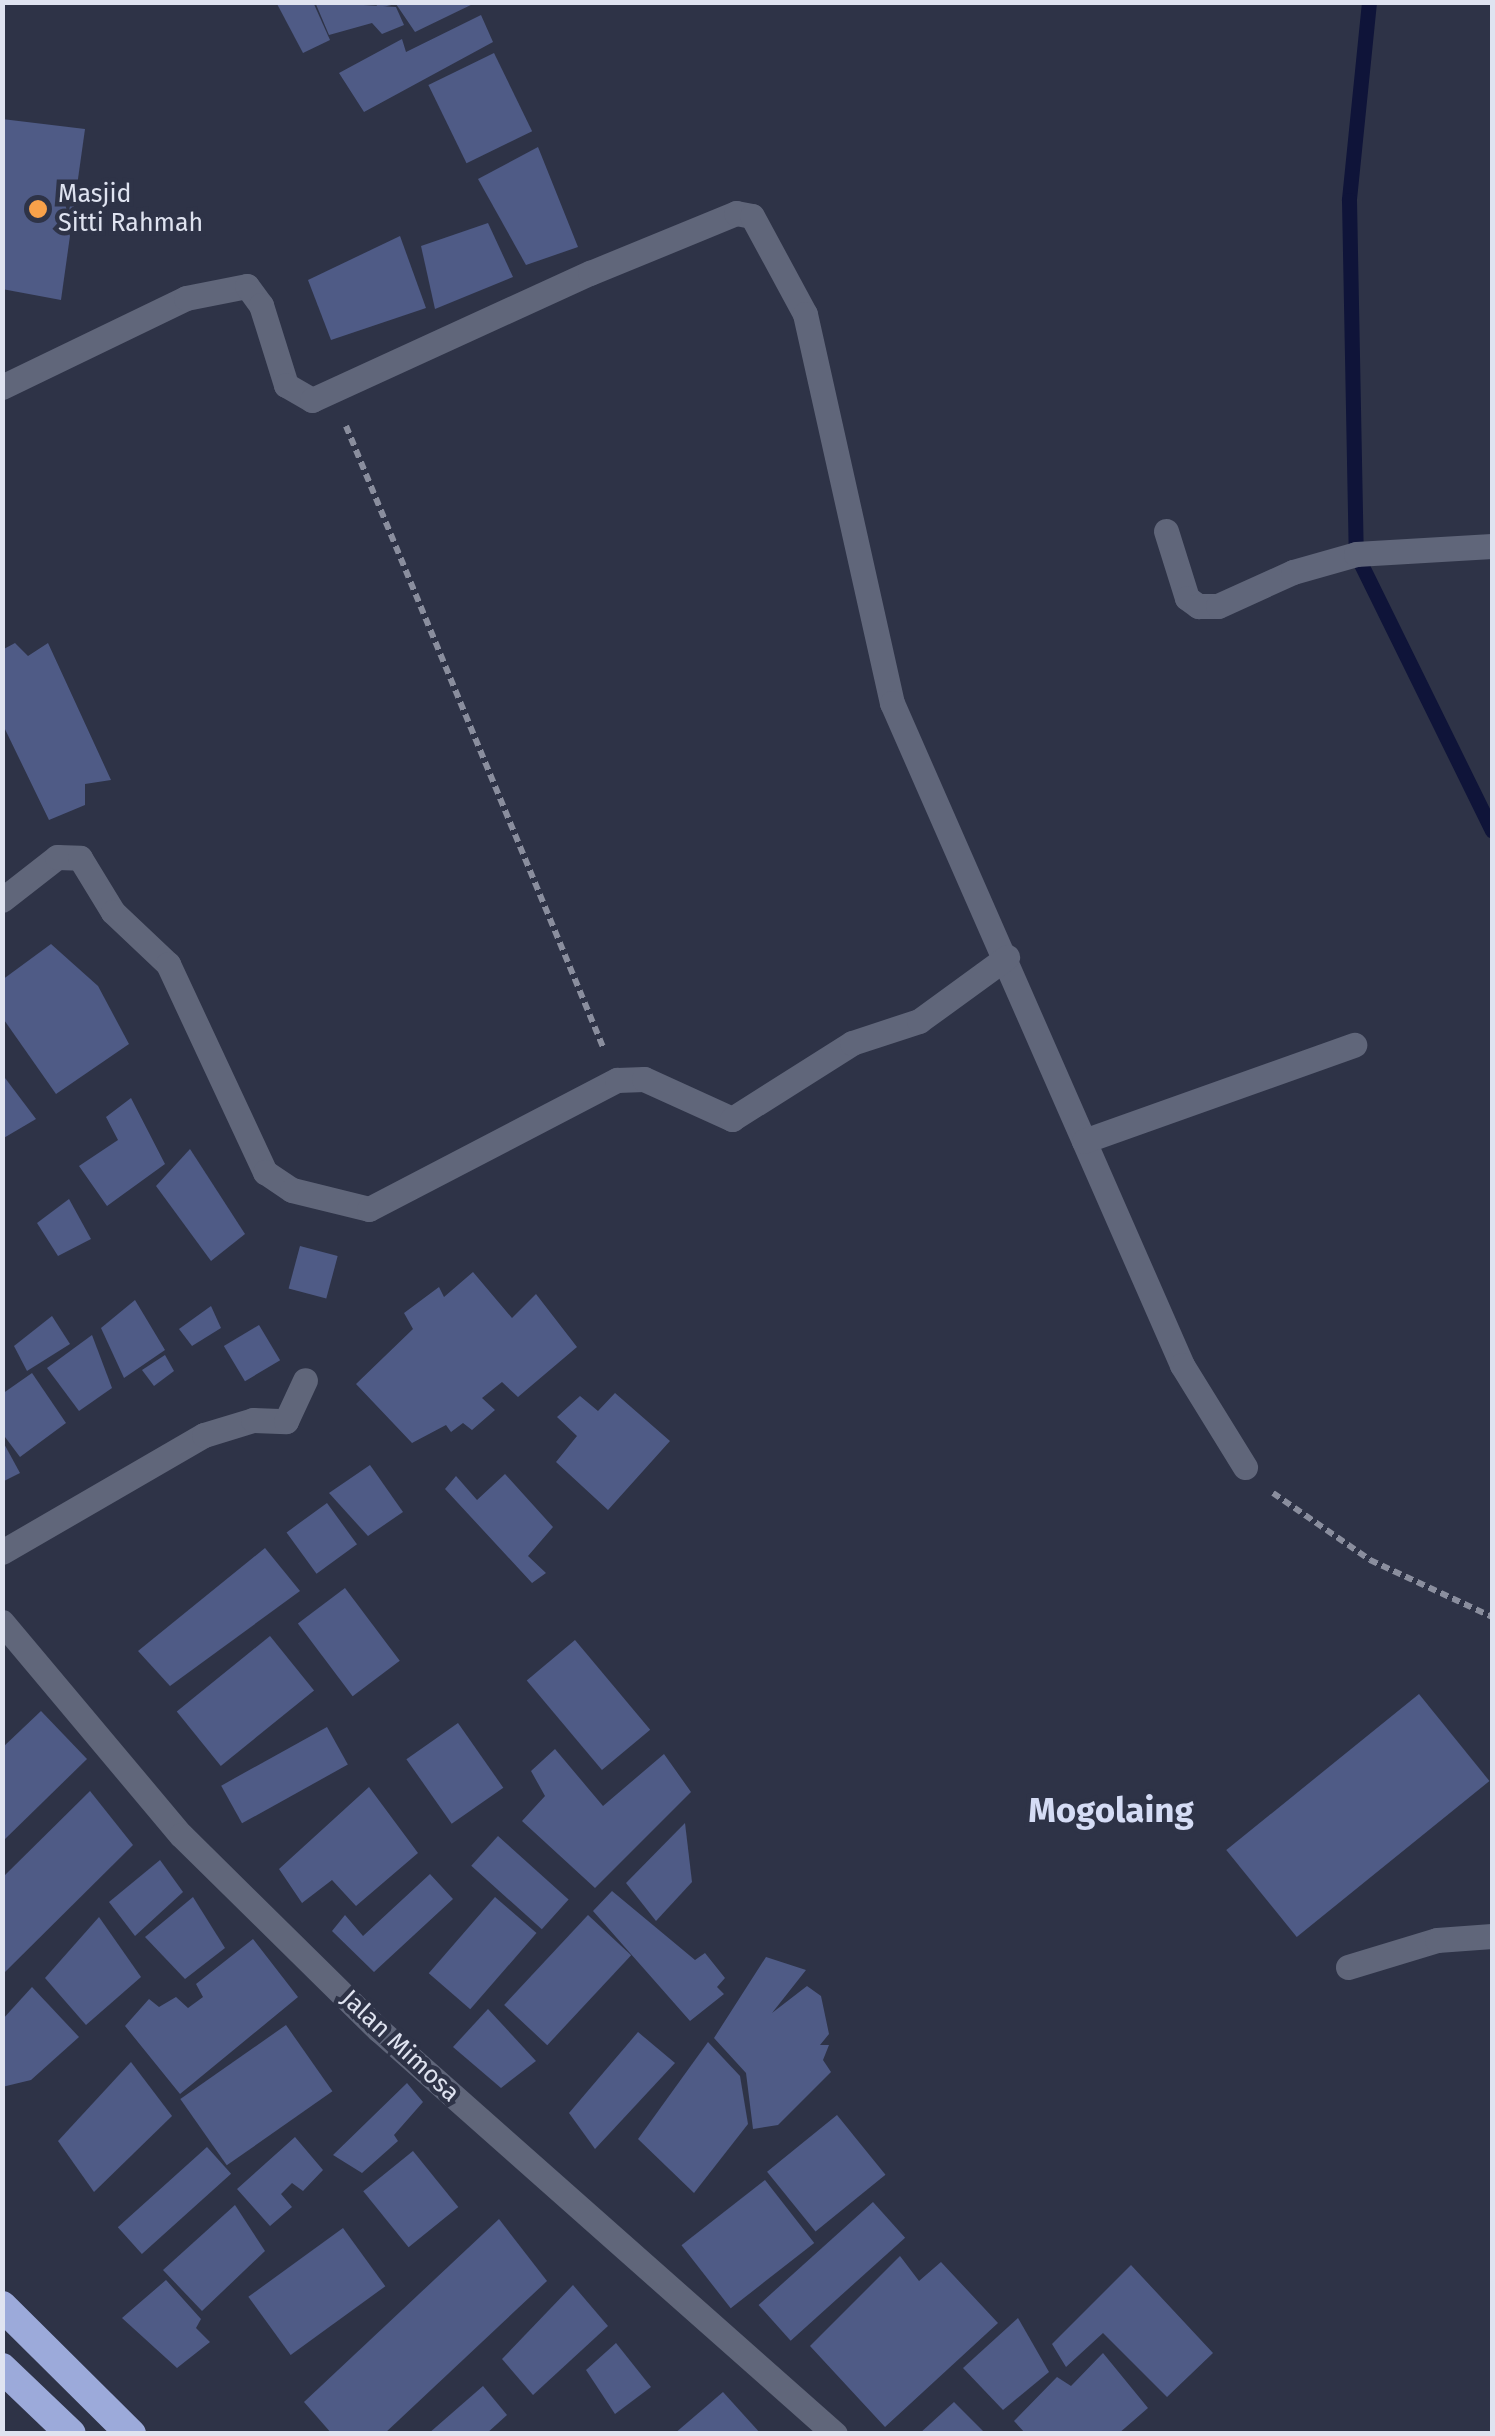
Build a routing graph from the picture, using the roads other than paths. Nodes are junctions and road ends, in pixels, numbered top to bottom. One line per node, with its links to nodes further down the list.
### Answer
1 (2, 387): 5 (street)
2 (1166, 532): 3 (street)
3 (1492, 546)
4 (2, 900): 5 (street)
5 (1007, 958): 7 (street)
6 (1354, 1044): 7 (street)
7 (1084, 1141): 9 (street)
8 (304, 1380): 10 (street)
9 (1246, 1467)
10 (2, 1552)
11 (2, 1622): 18 (street, Jalan Mimosa)
12 (1492, 1936): 13 (street)
13 (1348, 1967)
14 (2, 2306): 17 (highway)
15 (2, 2368): 16 (highway)
16 (71, 2434)
17 (130, 2434)
18 (835, 2434)

